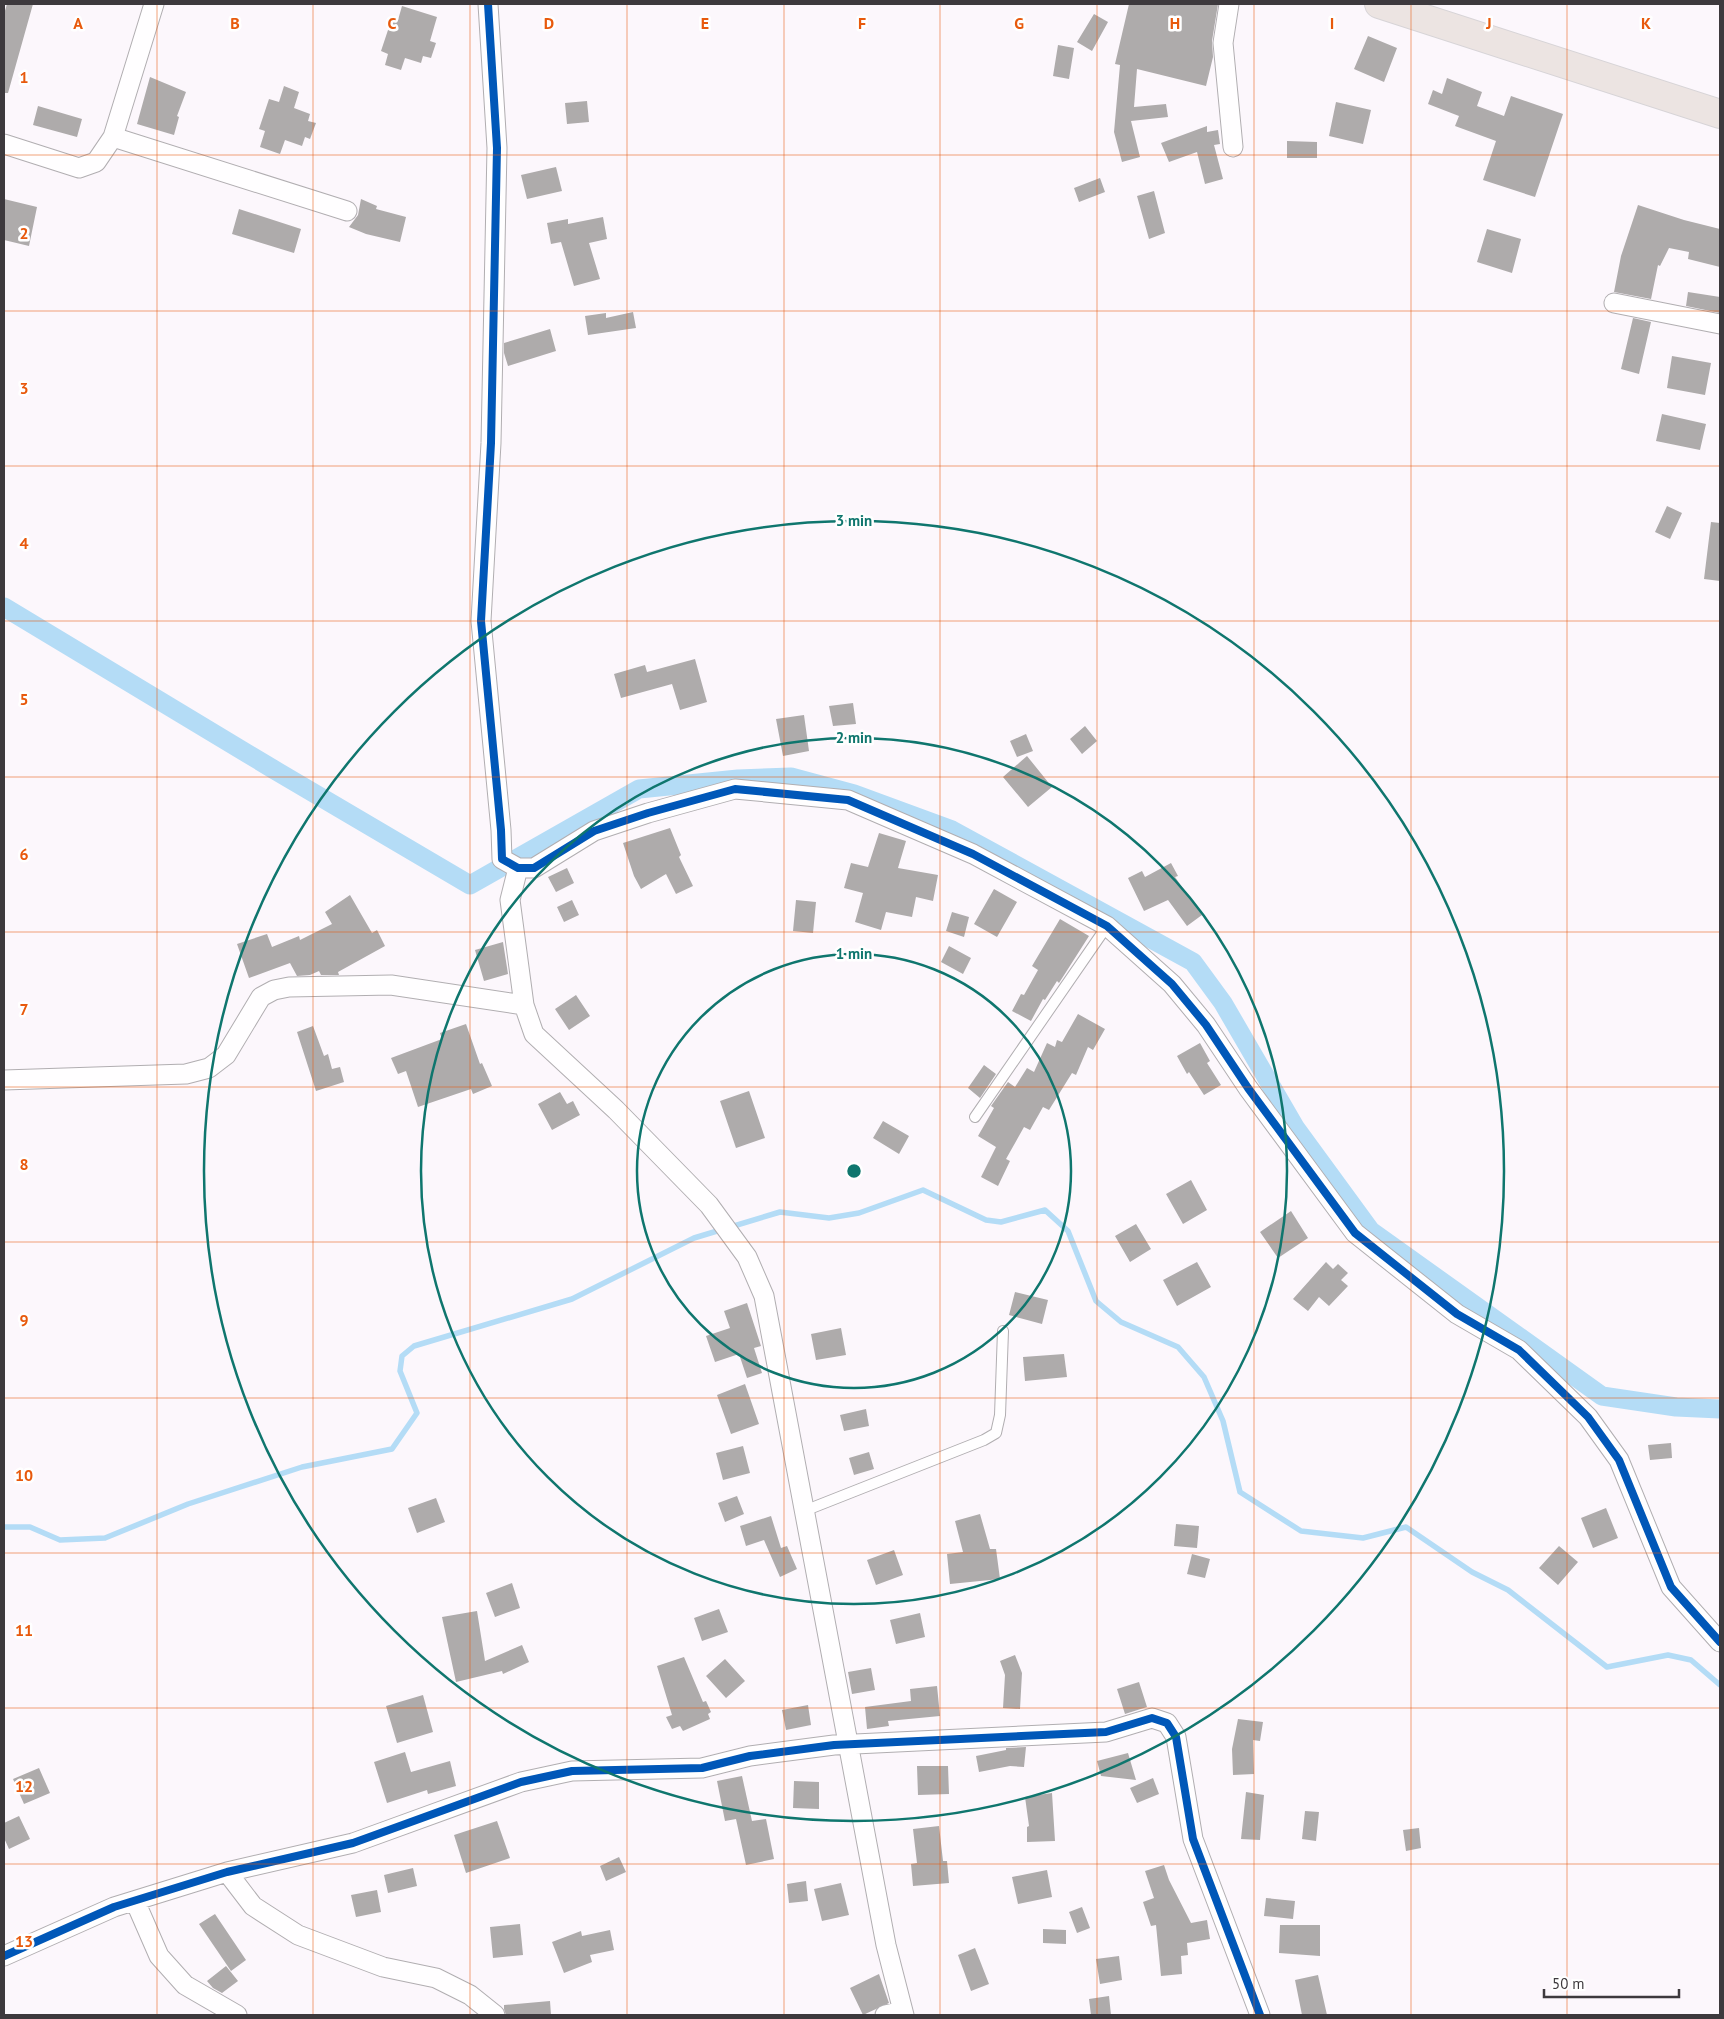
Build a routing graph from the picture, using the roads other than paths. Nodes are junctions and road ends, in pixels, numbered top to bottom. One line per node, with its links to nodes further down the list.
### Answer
1 (154, 4): 6 (street)
2 (488, 4): 12 (street)
3 (1230, 4): 8 (street)
4 (1379, 4): 5 (highway)
5 (1720, 114)
6 (113, 137): 7 (street); 9 (street)
7 (4, 144)
8 (1233, 147)
9 (346, 211)
10 (1614, 303): 11 (street)
11 (1720, 324)
12 (510, 864): 13 (street); 14 (street)
13 (1107, 926): 16 (lane); 19 (street)
14 (524, 1005): 15 (street); 18 (street)
15 (4, 1080)
16 (975, 1117)
17 (1004, 1331): 18 (lane)
18 (804, 1511): 20 (street)
19 (1720, 1642)
20 (848, 1744): 21 (street); 24 (street); 27 (street)
21 (227, 1872): 22 (street); 26 (street)
22 (135, 1901): 23 (street); 25 (street)
23 (4, 1956)
24 (897, 2014)
25 (237, 2015)
26 (495, 2015)
27 (1260, 2015)

